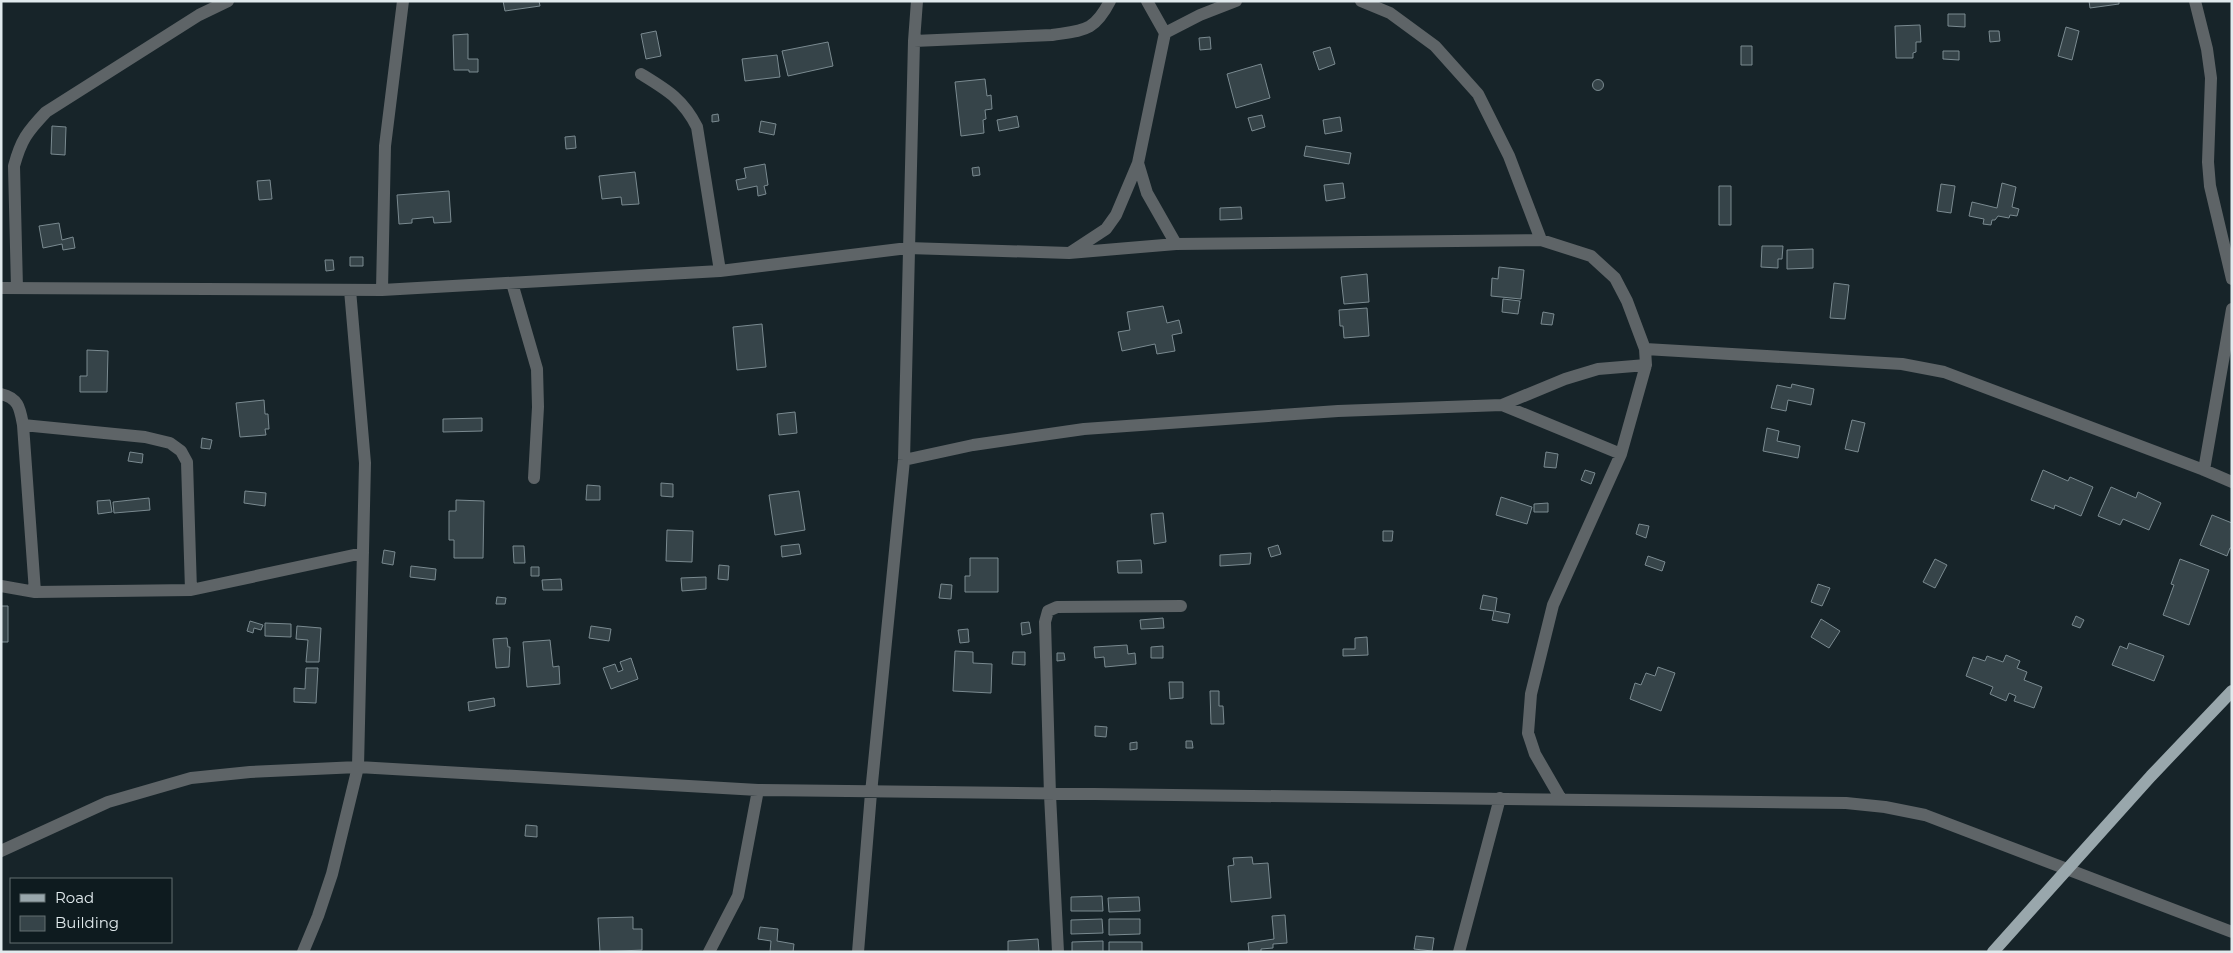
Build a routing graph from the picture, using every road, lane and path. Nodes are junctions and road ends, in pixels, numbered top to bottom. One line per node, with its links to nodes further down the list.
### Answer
1 (228, 1): 23 (street)
2 (403, 1): 25 (street)
3 (917, 1): 12 (street)
4 (1103, 1): 10 (street)
5 (1110, 1): 10 (street)
6 (1147, 1): 11 (street)
7 (1236, 1): 11 (street)
8 (1361, 1): 15 (street)
9 (2195, 1): 20 (street)
10 (1103, 15): 12 (street)
11 (1165, 33): 14 (street)
12 (914, 41): 17 (street)
13 (641, 74): 19 (street)
14 (1138, 163): 16 (street); 18 (street)
15 (1541, 240): 16 (street); 27 (street)
16 (1176, 244): 18 (street)
17 (908, 248): 18 (street); 19 (street); 33 (street)
18 (1069, 253)
19 (720, 272): 21 (street)
20 (2232, 279)
21 (512, 283): 25 (street); 35 (street)
22 (1, 288): 23 (street)
23 (17, 288): 24 (street)
24 (350, 290): 25 (street); 37 (street)
25 (382, 290)
26 (2232, 309): 34 (street)
27 (1645, 349): 28 (street); 34 (street)
28 (1646, 365): 30 (street); 32 (street)
29 (1, 394): 31 (street)
30 (1502, 405): 32 (street); 33 (street)
31 (23, 425): 39 (street); 40 (street)
32 (1621, 454): 48 (street)
33 (904, 460): 45 (street)
34 (2204, 470): 36 (street)
35 (534, 478)
36 (2232, 482)
37 (363, 553): 39 (street); 43 (street)
38 (1, 586): 40 (street)
39 (191, 590): 40 (street)
40 (35, 592)
41 (1181, 606): 46 (street)
42 (2232, 691): 50 (main road)
43 (358, 767): 44 (street); 49 (street); 52 (street)
44 (758, 790): 45 (street); 53 (street)
45 (871, 793): 46 (street); 54 (street)
46 (1050, 795): 47 (street); 55 (street)
47 (1500, 798): 48 (street); 56 (street)
48 (1561, 799): 50 (street)
49 (1, 851)
50 (2068, 869): 51 (street); 57 (main road)
51 (2232, 932)
52 (303, 952)
53 (709, 952)
54 (858, 952)
55 (1058, 952)
56 (1459, 952)
57 (1993, 952)

